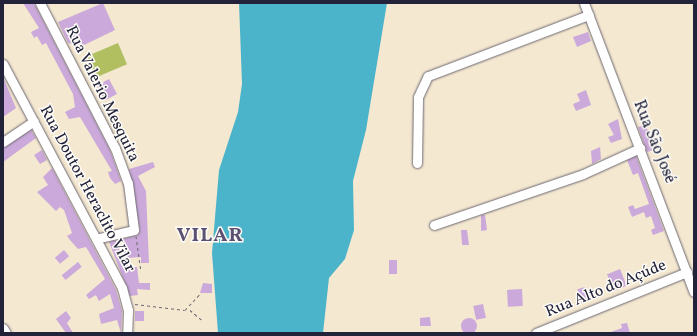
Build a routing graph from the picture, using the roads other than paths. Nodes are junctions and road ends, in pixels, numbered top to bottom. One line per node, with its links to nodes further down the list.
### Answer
1 (40, 3): 10 (street, Rua Valerio Mesquita)
2 (584, 3): 3 (street, Rua São José)
3 (589, 15): 7 (street, Rua São José); 8 (street)
4 (3, 64): 5 (street, Rua Doutor Heraclito Vilar)
5 (34, 121): 6 (street); 10 (street, Rua Doutor Heraclito Vilar)
6 (3, 142)
7 (640, 148): 9 (street); 11 (street, Rua São José)
8 (417, 163)
9 (434, 225)
10 (98, 238): 15 (street, Rua Doutor Heraclito Vilar)
11 (690, 269): 12 (street, Rua São José); 16 (street, Rua Alto do Açúde)
12 (694, 292)
13 (3, 328): 14 (street)
14 (6, 333)
15 (127, 333)
16 (536, 333)

